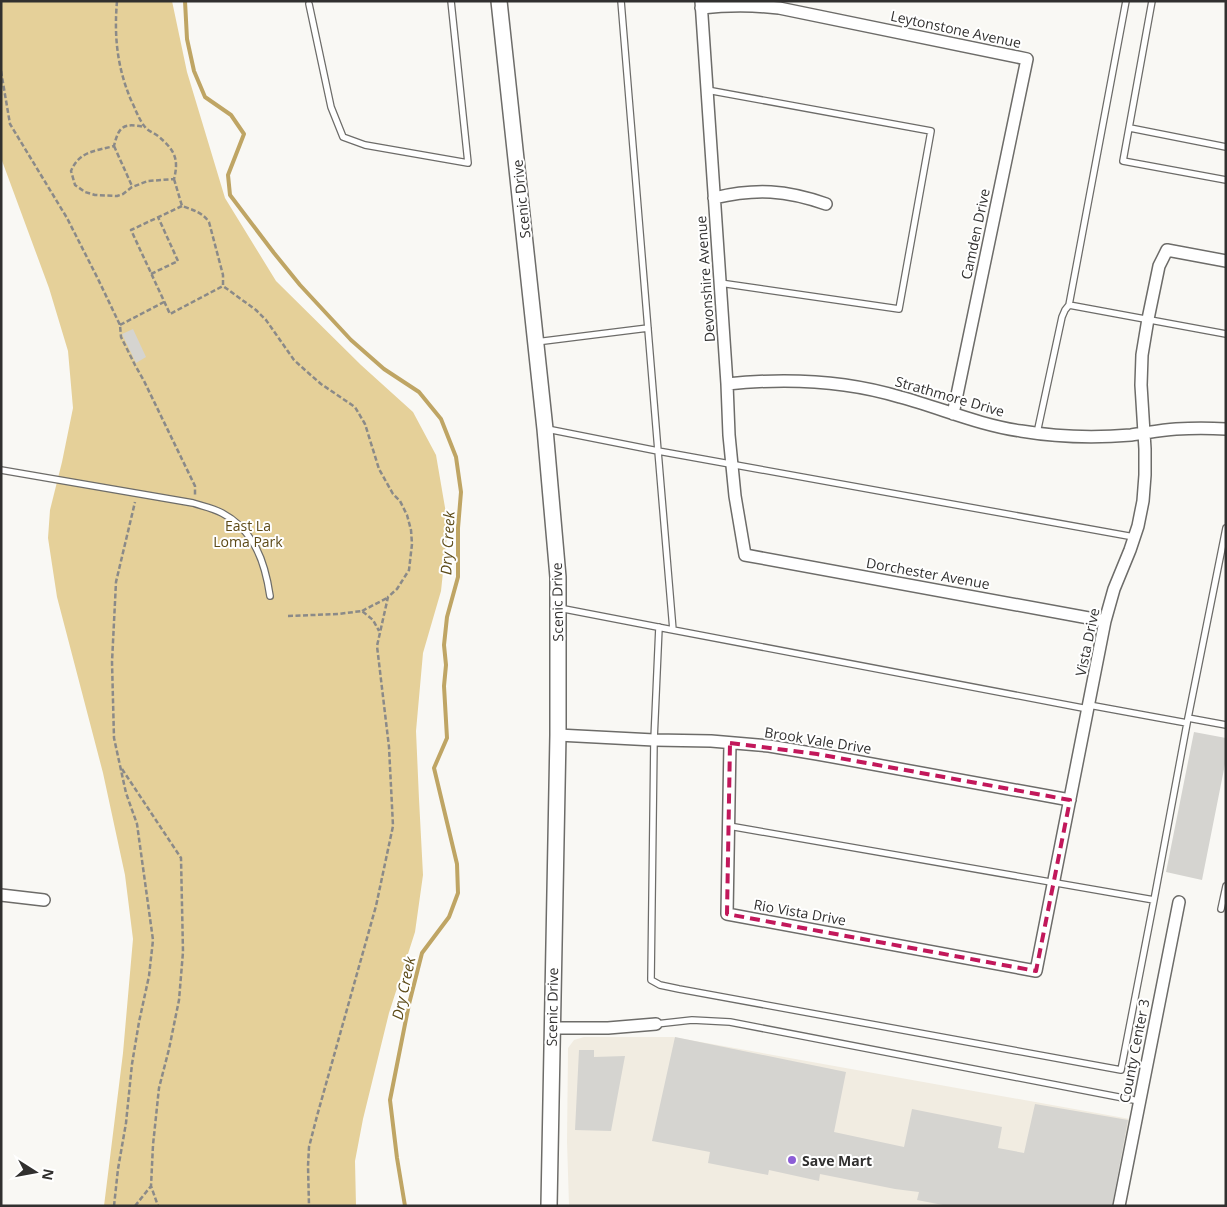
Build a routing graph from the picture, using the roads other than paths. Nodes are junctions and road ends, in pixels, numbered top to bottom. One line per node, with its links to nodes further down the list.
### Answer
1 (452, 1): 6 (lane)
2 (500, 1): 21 (main road, Scenic Drive)
3 (621, 1): 19 (lane)
4 (1126, 1): 17 (lane)
5 (1152, 1): 10 (lane)
6 (309, 4)
7 (701, 5): 8 (street, Leytonstone Avenue); 9 (street, Devonshire Avenue)
8 (1028, 59): 23 (street, Camden Drive)
9 (707, 90): 13 (street, Devonshire Avenue); 16 (lane)
10 (1130, 128): 11 (lane); 12 (lane)
11 (1226, 146)
12 (1226, 180)
13 (714, 198): 14 (street); 16 (street, Devonshire Avenue)
14 (826, 204)
15 (1226, 261): 18 (street, Vista Drive)
16 (720, 283): 22 (street, Devonshire Avenue)
17 (1069, 305): 18 (lane); 26 (lane)
18 (1148, 319): 20 (lane); 27 (street, Vista Drive)
19 (648, 328): 21 (lane); 28 (lane)
20 (1226, 334)
21 (536, 342): 24 (main road, Scenic Drive)
22 (727, 384): 23 (street, Strathmore Drive); 29 (street, Devonshire Avenue)
23 (953, 414): 26 (street, Strathmore Drive)
24 (545, 429): 28 (lane); 35 (main road, Scenic Drive)
25 (1226, 429): 27 (street, Strathmore Drive)
26 (1038, 433): 27 (street, Strathmore Drive)
27 (1143, 433): 32 (street, Vista Drive)
28 (658, 451): 29 (lane); 38 (lane)
29 (732, 465): 32 (lane); 33 (street, Devonshire Avenue)
30 (1, 470): 34 (lane)
31 (1226, 528): 40 (lane)
32 (1134, 537): 36 (street, Vista Drive)
33 (745, 555): 36 (street, Dorchester Avenue)
34 (270, 596)
35 (558, 608): 37 (lane); 42 (main road, Scenic Drive)
36 (1105, 622): 39 (street, Vista Drive)
37 (659, 627): 38 (lane); 43 (lane)
38 (673, 630): 39 (lane)
39 (1088, 707): 40 (lane); 45 (street, Vista Drive)
40 (1188, 720): 41 (lane); 51 (lane)
41 (1226, 725)
42 (558, 735): 43 (street, Brook Vale Drive); 56 (main road, Scenic Drive)
43 (654, 740): 44 (street, Brook Vale Drive); 51 (lane)
44 (730, 742): 45 (street, Brook Vale Drive); 46 (street, Rio Vista Drive)
45 (1070, 800): 47 (street, Vista Drive)
46 (729, 826): 47 (lane); 54 (street, Rio Vista Drive)
47 (1054, 882): 51 (lane); 54 (street, Vista Drive)
48 (1226, 886): 53 (lane)
49 (1, 895): 50 (street)
50 (44, 900)
51 (1154, 900)
52 (1179, 902): 57 (street, County Center 3)
53 (1221, 909)
54 (1036, 971)
55 (656, 1024): 56 (street); 57 (lane)
56 (552, 1028): 58 (main road, Scenic Drive)
57 (1139, 1101): 59 (street, County Center 3)
58 (549, 1206)
59 (1119, 1206)

